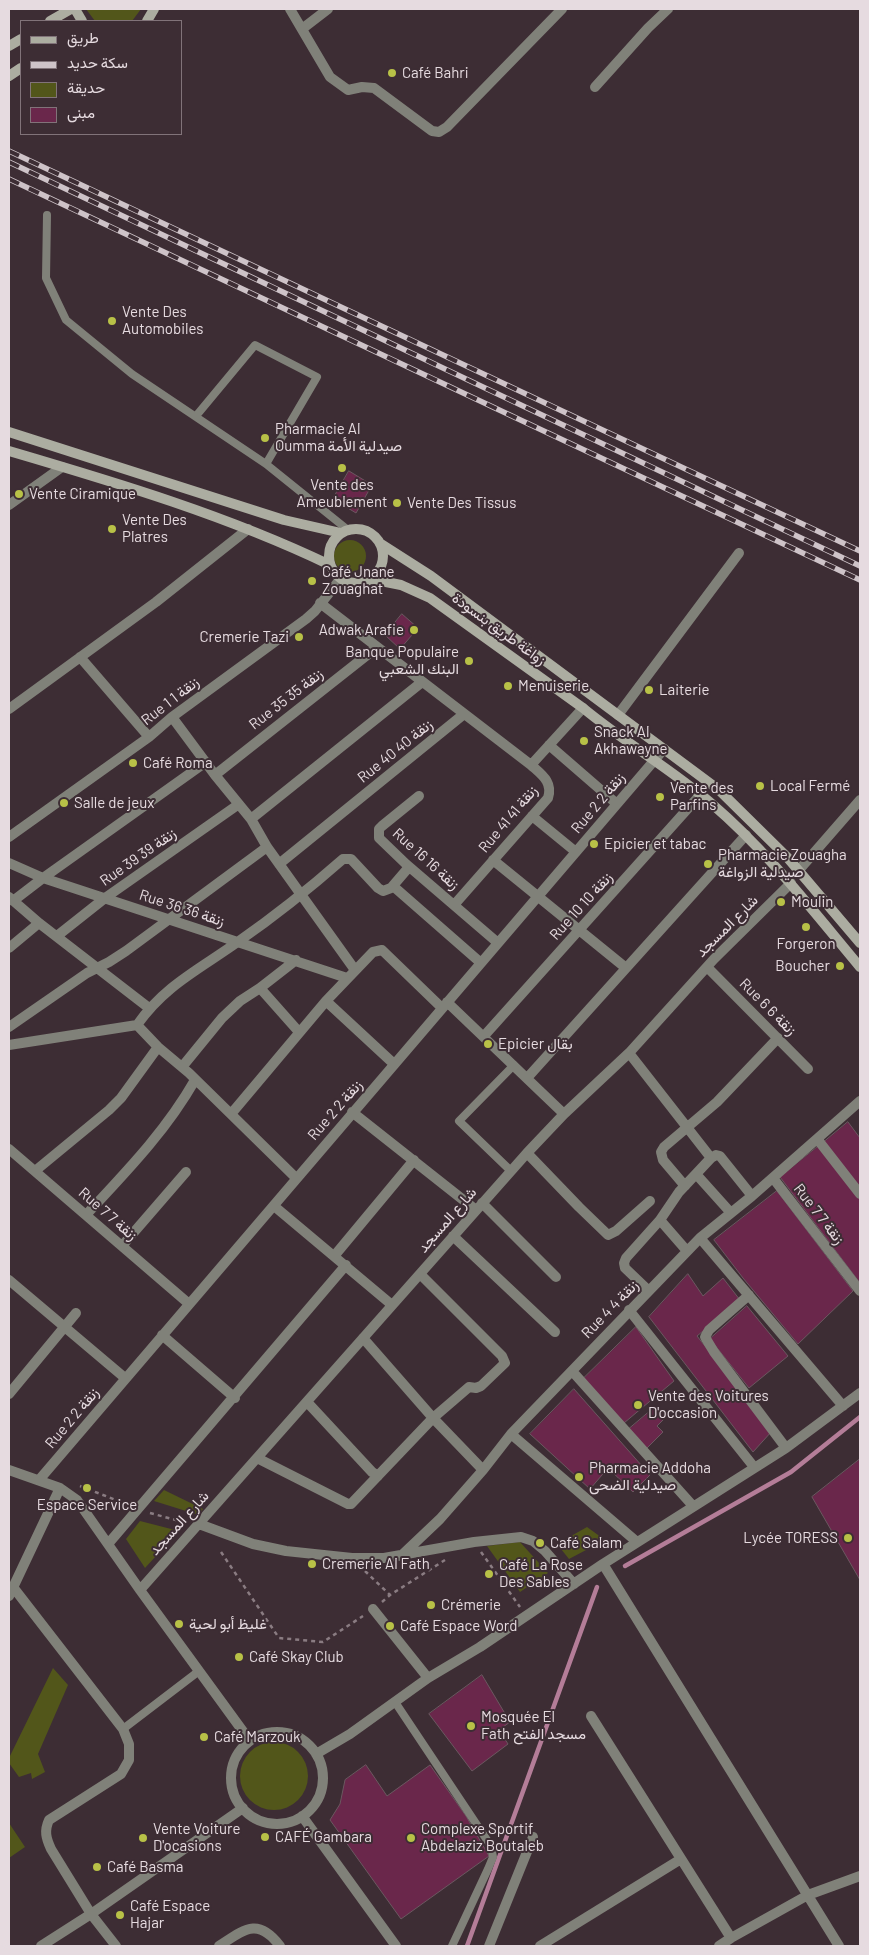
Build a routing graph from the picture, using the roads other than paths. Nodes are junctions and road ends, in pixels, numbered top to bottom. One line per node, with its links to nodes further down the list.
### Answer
1 (71, 9): 7 (main road)
2 (154, 9): 8 (main road)
3 (290, 9): 9 (street)
4 (328, 9): 9 (street)
5 (562, 9): 9 (street)
6 (668, 9): 14 (street)
7 (52, 20)
8 (148, 20)
9 (302, 29)
10 (20, 40): 11 (main road)
11 (9, 46)
12 (20, 69): 13 (main road)
13 (9, 76)
14 (594, 87)
15 (47, 214): 16 (lane)
16 (196, 416): 19 (lane); 19 (lane)
17 (9, 432): 23 (main road)
18 (9, 451): 20 (main road)
19 (266, 464): 23 (lane)
20 (62, 466): 21 (street); 22 (main road)
21 (9, 505)
22 (248, 529): 26 (main road); 31 (street)
23 (344, 532): 24 (main road); 26 (main road)
24 (381, 544): 28 (main road); 36 (main road, زواغة طريق بنسودة)
25 (739, 553): 36 (street)
26 (330, 565): 27 (main road)
27 (341, 578): 28 (main road); 29 (street, Rue 1 زنقة 1)
28 (371, 579): 33 (main road, زواغة طريق بنسودة)
29 (320, 603): 30 (street); 37 (street, Rue 1 زنقة 1)
30 (376, 648): 32 (street); 44 (street, Rue 35 زنقة 35)
31 (80, 657): 34 (street); 38 (street)
32 (422, 682): 35 (street); 51 (street)
33 (583, 708): 39 (street, Rue 41 زنقة 41); 41 (main road, زواغة طريق بنسودة)
34 (9, 709)
35 (464, 714): 43 (street); 58 (street, Rue 40 زنقة 40)
36 (618, 715): 40 (main road, زواغة طريق بنسودة)
37 (172, 717): 38 (street, Rue 1 زنقة 1); 42 (street)
38 (149, 737): 53 (street, Rue 1 زنقة 1)
39 (549, 745): 43 (street, Rue 41 زنقة 41); 49 (street)
40 (664, 749): 41 (street, Rue 2 زنقة 2); 60 (main road, زواغة طريق بنسودة)
41 (654, 760): 45 (main road, زواغة طريق بنسودة); 49 (street, Rue 2 زنقة 2)
42 (206, 762): 44 (street); 61 (street)
43 (531, 765): 50 (street, Rue 41 زنقة 41)
44 (215, 775): 48 (street)
45 (700, 795): 52 (main road, زواغة طريق بنسودة); 71 (street, Rue 10 زنقة 10)
46 (419, 796): 59 (street, Rue 16 زنقة 16)
47 (860, 800): 60 (street)
48 (239, 804): 51 (street); 66 (street, Rue 39 زنقة 39)
49 (617, 804): 55 (street, Rue 2 زنقة 2)
50 (532, 816): 55 (street); 56 (street, Rue 41 زنقة 41)
51 (251, 819): 54 (street)
52 (746, 835): 62 (main road, زواغة طريق بنسودة); 80 (street)
53 (9, 837)
54 (267, 847): 58 (street); 69 (street)
55 (576, 852): 65 (street, Rue 2 زنقة 2)
56 (493, 860): 65 (street); 68 (street, Rue 41 زنقة 41)
57 (9, 863): 61 (street, Rue 36 زنقة 36)
58 (279, 864): 64 (street)
59 (409, 867): 63 (street); 68 (street, Rue 16 زنقة 16)
60 (799, 870): 75 (main road, زواغة طريق بنسودة)
61 (43, 878): 66 (street, Rue 36 زنقة 36); 67 (street)
62 (791, 883): 79 (main road, زواغة طريق بنسودة); 81 (street, شارع المسجد)
63 (392, 886): 64 (street); 78 (street)
64 (301, 895): 73 (street); 83 (street)
65 (538, 896): 71 (street); 74 (street, Rue 2 زنقة 2)
66 (105, 898): 69 (street, Rue 36 زنقة 36); 72 (street, Rue 39 زنقة 39)
67 (11, 899): 70 (street)
68 (454, 905): 74 (street, Rue 16 زنقة 16)
69 (170, 921): 73 (street, Rue 36 زنقة 36); 82 (street)
70 (39, 923): 72 (street); 76 (street)
71 (579, 930): 80 (street); 92 (street, Rue 10 زنقة 10)
72 (57, 936): 82 (street)
73 (238, 942): 77 (street, Rue 36 زنقة 36); 88 (street)
74 (498, 943): 78 (street, Rue 2 زنقة 2)
75 (860, 943)
76 (9, 948)
77 (296, 960): 84 (street, Rue 36 زنقة 36); 85 (street)
78 (481, 963): 87 (street, Rue 2 زنقة 2)
79 (860, 967)
80 (626, 968): 101 (street)
81 (706, 968): 93 (street, Rue 6 زنقة 6); 96 (street, شارع المسجد)
82 (97, 969): 88 (street); 90 (street)
83 (355, 970): 84 (street); 87 (street)
84 (347, 978): 86 (street)
85 (260, 988): 91 (street); 99 (street)
86 (326, 1001): 91 (street); 97 (street)
87 (444, 1005): 92 (street); 97 (street, Rue 2 زنقة 2)
88 (149, 1008): 89 (street)
89 (137, 1025): 94 (street); 95 (street)
90 (9, 1027)
91 (299, 1032): 105 (street)
92 (484, 1036): 98 (street)
93 (778, 1038): 100 (street, Rue 6 زنقة 6); 107 (street)
94 (9, 1045)
95 (158, 1047): 99 (street); 113 (street)
96 (629, 1054): 106 (street, شارع المسجد); 107 (street)
97 (394, 1064): 104 (street, Rue 2 زنقة 2)
98 (514, 1065): 101 (street); 114 (lane)
99 (182, 1067): 102 (street)
100 (808, 1068)
101 (528, 1077): 106 (street)
102 (195, 1080): 105 (street); 126 (street)
103 (860, 1101): 108 (street, Rue 4 زنقة 4)
104 (352, 1112): 112 (street); 117 (street, Rue 2 زنقة 2)
105 (231, 1114): 117 (street)
106 (564, 1114): 110 (street, شارع المسجد)
107 (687, 1128): 111 (street); 119 (street)
108 (818, 1140): 118 (street, Rue 4 زنقة 4); 120 (street)
109 (9, 1148): 113 (street, Rue 7 زنقة 7)
110 (527, 1154): 114 (street, شارع المسجد); 122 (street)
111 (711, 1158): 116 (street); 121 (street)
112 (414, 1160): 124 (street); 132 (street)
113 (35, 1171): 126 (street, Rue 7 زنقة 7)
114 (511, 1171): 124 (street, شارع المسجد)
115 (186, 1172): 130 (street)
116 (696, 1174): 119 (street); 125 (street)
117 (296, 1178): 123 (street, Rue 2 زنقة 2)
118 (773, 1178): 121 (street, Rue 4 زنقة 4); 138 (street, Rue 7 زنقة 7)
119 (685, 1186): 127 (street)
120 (860, 1194)
121 (752, 1196): 125 (street, Rue 4 زنقة 4)
122 (650, 1201)
123 (274, 1206): 132 (street); 140 (street, Rue 2 زنقة 2)
124 (479, 1206): 128 (street, شارع المسجد); 135 (street)
125 (731, 1213): 129 (street, Rue 4 زنقة 4)
126 (86, 1215): 130 (street, Rue 7 زنقة 7)
127 (660, 1220): 131 (street); 137 (street)
128 (453, 1236): 134 (street, شارع المسجد); 145 (street)
129 (700, 1238): 131 (street, Rue 4 زنقة 4); 139 (street)
130 (122, 1246): 140 (street, Rue 7 زنقة 7)
131 (687, 1251): 137 (street, Rue 4 زنقة 4)
132 (335, 1255): 133 (street)
133 (346, 1265): 141 (street); 152 (street)
134 (420, 1274): 141 (street, شارع المسجد); 155 (street)
135 (556, 1277)
136 (11, 1286): 144 (street)
137 (648, 1290): 142 (street, Rue 4 زنقة 4)
138 (860, 1291)
139 (749, 1295): 154 (street); 157 (street)
140 (188, 1303): 146 (street, Rue 2 زنقة 2)
141 (392, 1305): 147 (street, شارع المسجد)
142 (629, 1310): 148 (street, Rue 4 زنقة 4); 159 (street)
143 (76, 1313): 144 (street)
144 (65, 1326): 149 (street); 151 (street)
145 (555, 1332)
146 (162, 1336): 149 (street, Rue 2 زنقة 2); 152 (street)
147 (363, 1338): 153 (street, شارع المسجد); 155 (street)
148 (572, 1371): 156 (street, Rue 4 زنقة 4); 165 (street)
149 (125, 1378): 163 (street, Rue 2 زنقة 2)
150 (860, 1393): 154 (street)
151 (9, 1394)
152 (235, 1398): 168 (street)
153 (307, 1402): 158 (street, شارع المسجد); 162 (street)
154 (843, 1406): 157 (street)
155 (433, 1418): 161 (street); 162 (street)
156 (512, 1434): 161 (street, Rue 4 زنقة 4); 167 (street)
157 (786, 1448): 159 (street)
158 (257, 1458): 162 (street); 166 (street, شارع المسجد)
159 (754, 1468): 165 (street)
160 (9, 1470): 163 (street)
161 (483, 1470): 169 (street, Rue 4 زنقة 4)
162 (378, 1476)
163 (39, 1480): 164 (street)
164 (60, 1488): 168 (street); 173 (street)
165 (693, 1506): 167 (street)
166 (199, 1524): 169 (street); 172 (street, شارع المسجد)
167 (637, 1542): 170 (street)
168 (108, 1544): 172 (street)
169 (401, 1556): 171 (street)
170 (603, 1564): 171 (street); 187 (street)
171 (574, 1584): 176 (street)
172 (140, 1590): 175 (street)
173 (11, 1592): 179 (street)
174 (373, 1609): 176 (street)
175 (199, 1671): 179 (lane); 180 (street)
176 (428, 1678): 177 (street)
177 (395, 1702): 181 (street); 195 (lane)
178 (591, 1716): 185 (street)
179 (123, 1729): 188 (street)
180 (250, 1741): 181 (street); 182 (street)
181 (316, 1754): 183 (street)
182 (243, 1808): 183 (street); 188 (street)
183 (302, 1816): 194 (street)
184 (533, 1837): 196 (street)
185 (681, 1859): 189 (street); 197 (street)
186 (860, 1876): 187 (street)
187 (808, 1895): 189 (street); 199 (street)
188 (91, 1914): 190 (street); 191 (street)
189 (731, 1938): 198 (street)
190 (41, 1946)
191 (116, 1946)
192 (220, 1946): 193 (street)
193 (280, 1946)
194 (396, 1946)
195 (452, 1946)
196 (489, 1946)
197 (540, 1946)
198 (719, 1946)
199 (839, 1946)

